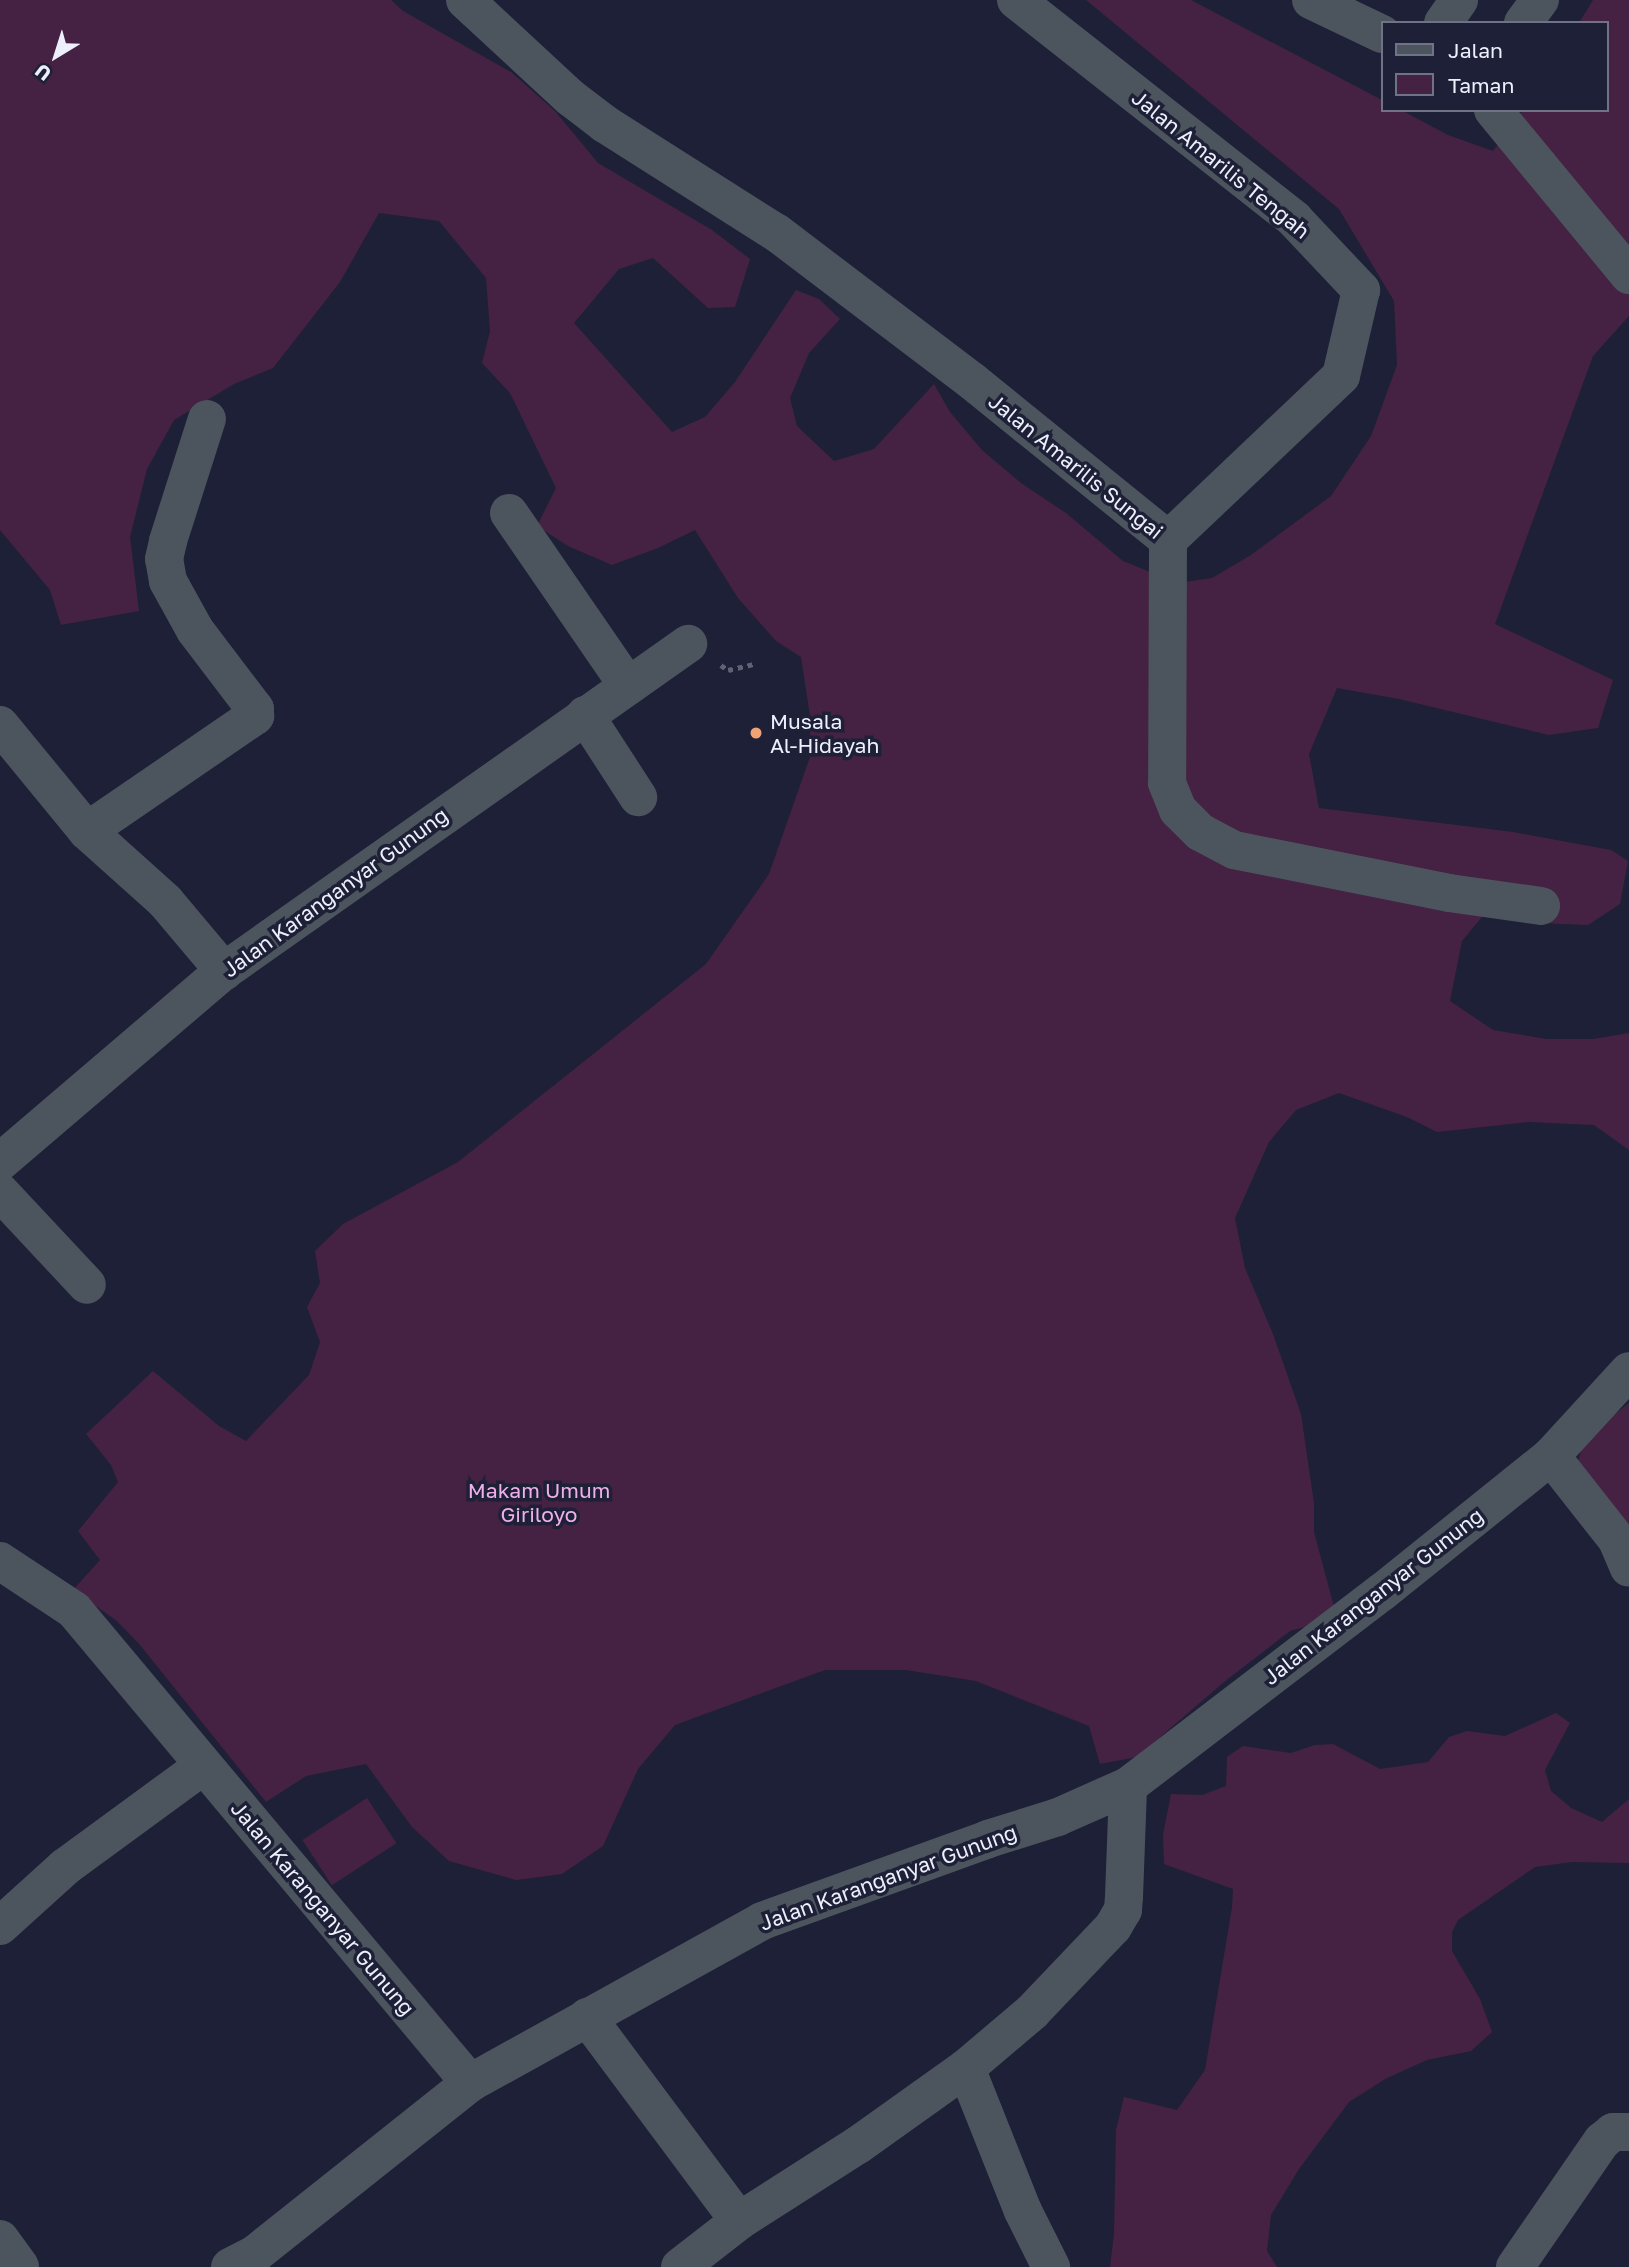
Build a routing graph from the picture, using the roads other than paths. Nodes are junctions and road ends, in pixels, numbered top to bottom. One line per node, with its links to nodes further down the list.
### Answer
1 (465, 0): 13 (street, Jalan Amarilis Sungai)
2 (1016, 0): 13 (street, Jalan Amarilis Tengah)
3 (1311, 0): 8 (street)
4 (1460, 0): 6 (street)
5 (1540, 0): 7 (street)
6 (1444, 21)
7 (1524, 21)
8 (1380, 33)
9 (1495, 112): 10 (street)
10 (1629, 275)
11 (207, 419): 19 (street)
12 (509, 513): 15 (street)
13 (1168, 540): 20 (street, Jalan Amarilis Sungai)
14 (688, 644): 15 (street, Jalan Karanganyar Gunung)
15 (628, 686): 16 (street, Jalan Karanganyar Gunung)
16 (585, 715): 18 (street); 21 (street, Jalan Karanganyar Gunung)
17 (0, 725): 19 (street)
18 (638, 797)
19 (87, 831): 21 (street)
20 (1542, 906)
21 (224, 971): 22 (street, Jalan Karanganyar Gunung)
22 (0, 1162)
23 (0, 1192): 24 (street)
24 (87, 1285)
25 (1629, 1371): 26 (street, Jalan Karanganyar Gunung)
26 (1550, 1456): 28 (street); 30 (street, Jalan Karanganyar Gunung)
27 (0, 1560): 29 (street, Jalan Karanganyar Gunung)
28 (1629, 1568)
29 (203, 1766): 31 (street); 34 (street, Jalan Karanganyar Gunung)
30 (1128, 1787): 32 (street, Jalan Karanganyar Gunung); 33 (street)
31 (0, 1926)
32 (587, 2017): 34 (street, Jalan Karanganyar Gunung); 36 (street)
33 (966, 2068): 36 (street); 41 (street)
34 (470, 2083): 38 (street, Jalan Karanganyar Gunung)
35 (1629, 2132): 42 (street)
36 (739, 2221): 40 (street)
37 (0, 2239): 39 (street)
38 (251, 2263)
39 (20, 2267)
40 (680, 2267)
41 (1051, 2267)
42 (1515, 2267)

